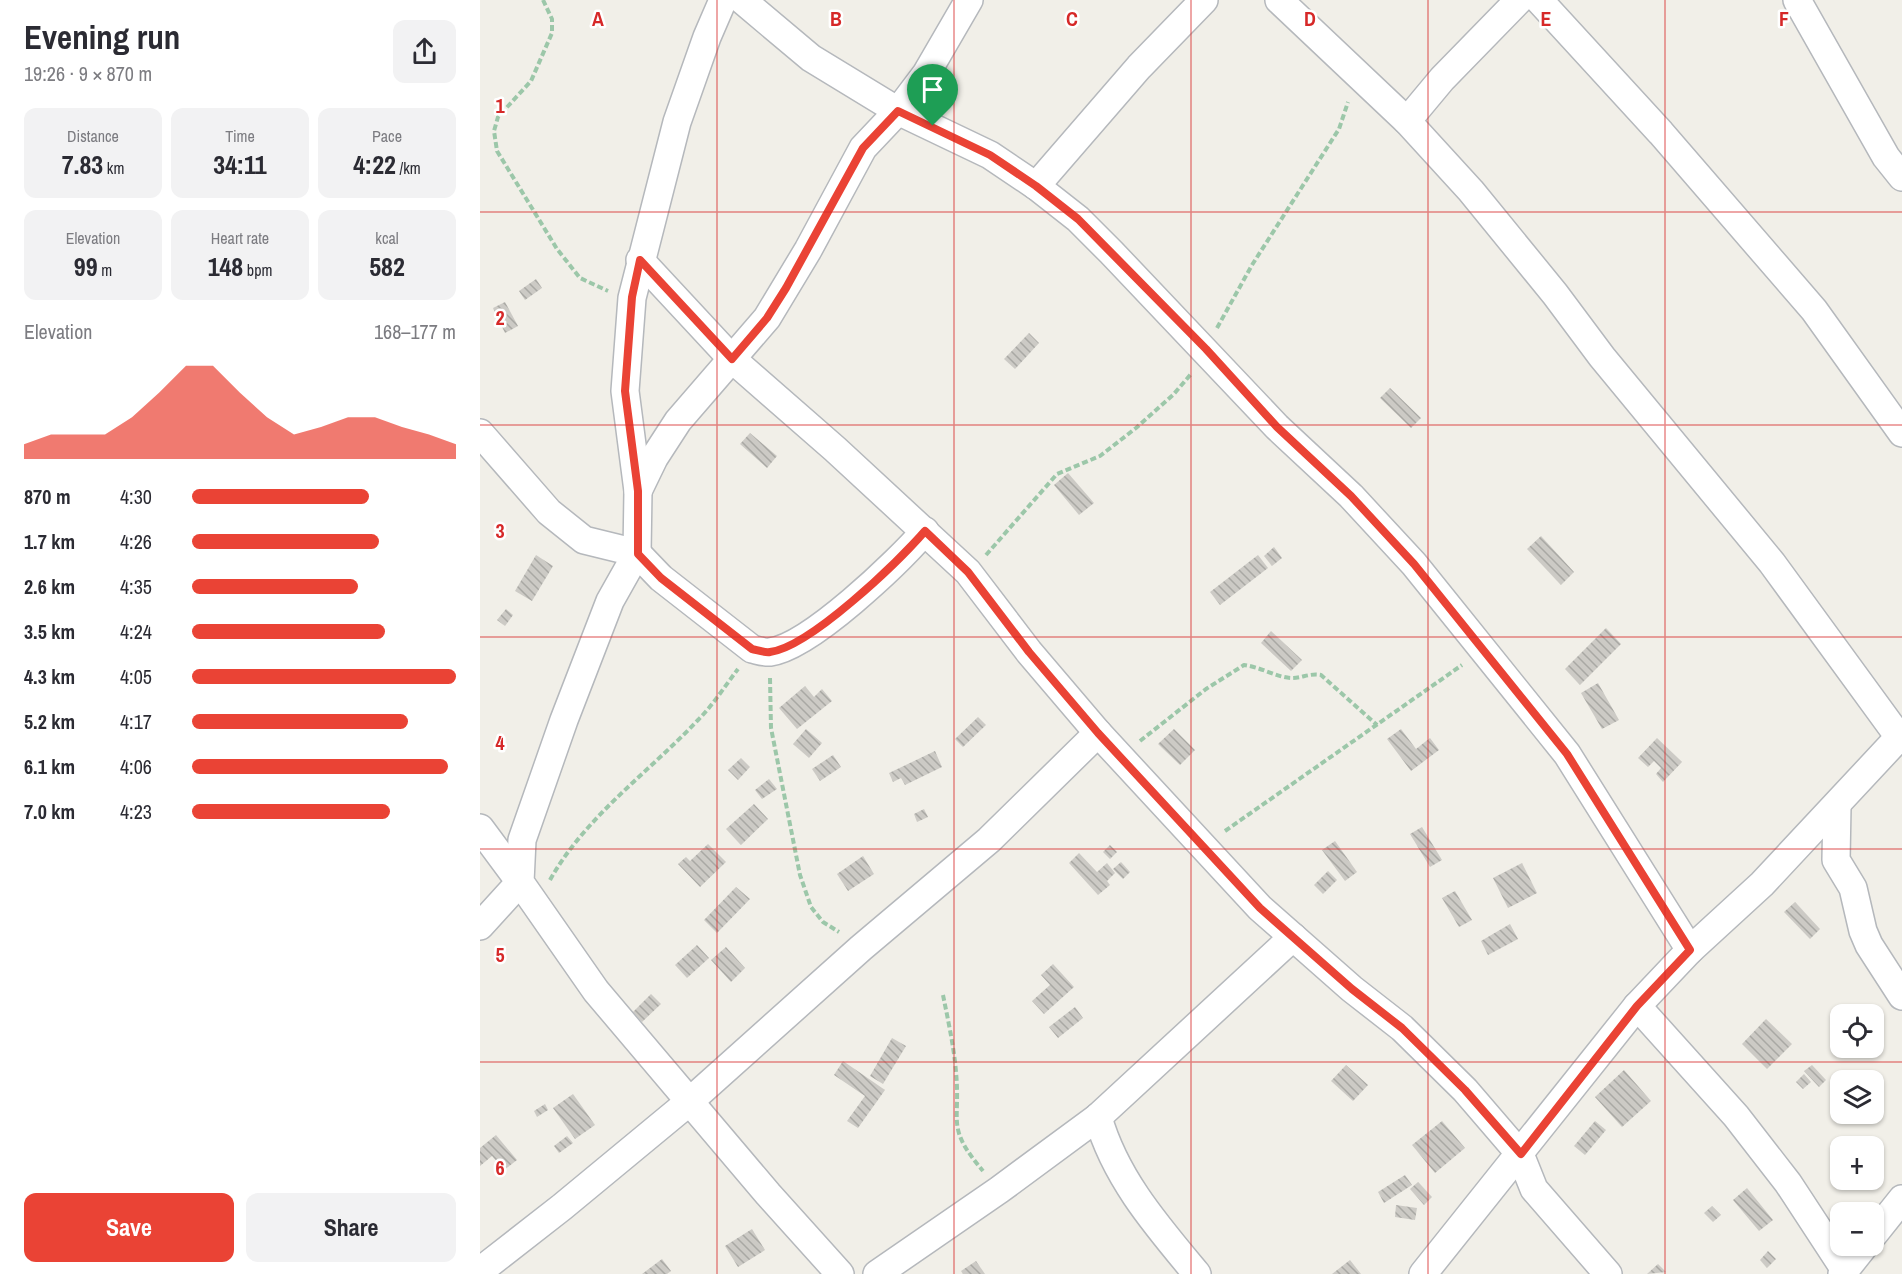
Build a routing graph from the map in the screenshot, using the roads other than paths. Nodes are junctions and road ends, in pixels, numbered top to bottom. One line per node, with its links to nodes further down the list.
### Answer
1 (723, 0): 13 (street)
2 (742, 0): 9 (street)
3 (969, 0): 9 (street)
4 (1204, 0): 12 (street)
5 (1279, 0): 10 (street)
6 (1519, 0): 10 (street)
7 (1539, 0): 16 (street)
8 (1797, 0): 11 (street)
9 (898, 111): 12 (street); 14 (street)
10 (1407, 121): 21 (street)
11 (1902, 177)
12 (1036, 186): 27 (street)
13 (640, 260): 14 (street); 17 (street)
14 (732, 359): 17 (street); 18 (street)
15 (480, 433): 19 (street)
16 (1902, 433)
17 (638, 491): 19 (street)
18 (925, 531): 19 (street); 20 (street)
19 (638, 554): 24 (street)
20 (1098, 733): 26 (street); 30 (street)
21 (1900, 735): 22 (street)
22 (1837, 806): 27 (street); 28 (street)
23 (480, 828): 24 (street)
24 (519, 882): 25 (street); 30 (street)
25 (480, 926)
26 (1293, 937): 31 (street); 32 (street)
27 (1690, 950): 29 (street)
28 (1902, 996)
29 (1637, 1006): 32 (street); 37 (street)
30 (688, 1102): 36 (street); 38 (street)
31 (1098, 1117): 39 (street); 40 (street)
32 (1521, 1154): 41 (street); 42 (street)
33 (1902, 1198): 34 (street)
34 (1884, 1221)
35 (1856, 1256): 37 (street)
36 (480, 1271)
37 (1843, 1272)
38 (840, 1274)
39 (877, 1274)
40 (1197, 1274)
41 (1423, 1274)
42 (1608, 1274)

